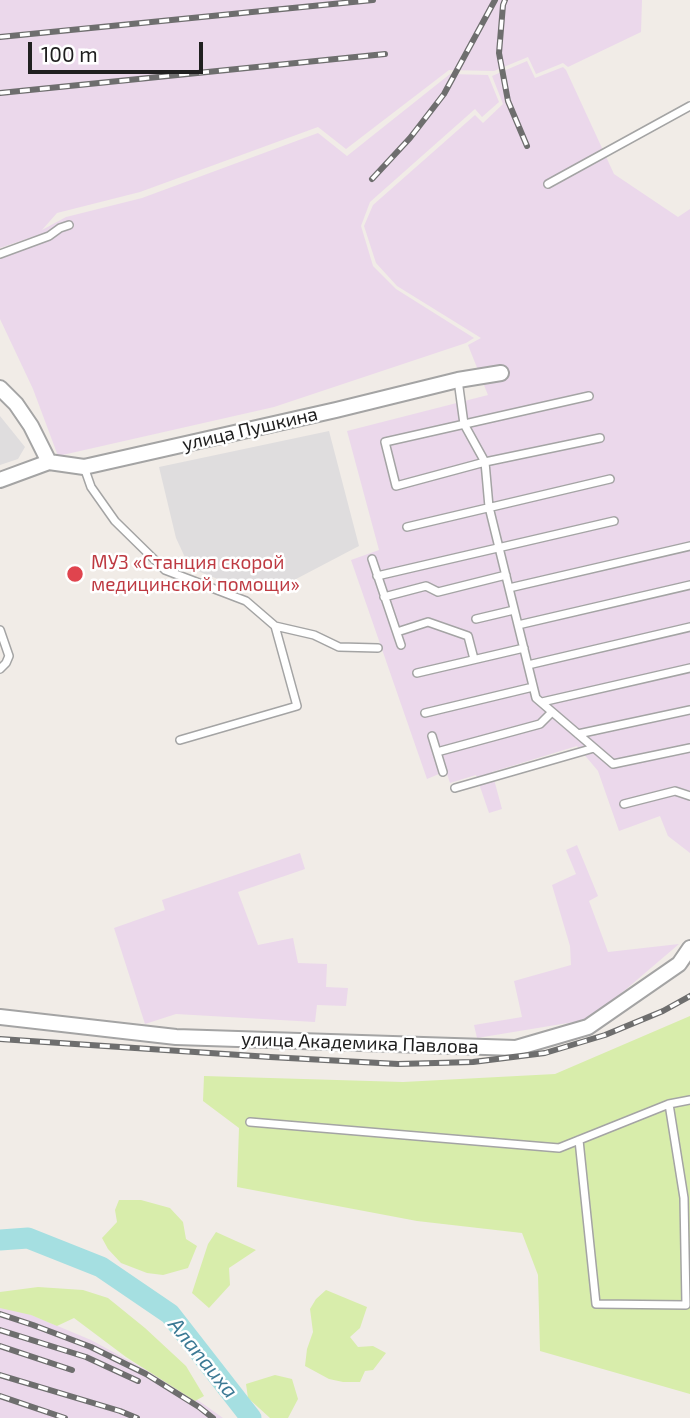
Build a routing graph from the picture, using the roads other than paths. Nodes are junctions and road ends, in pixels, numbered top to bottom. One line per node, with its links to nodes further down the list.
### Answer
1 (690, 106): 2 (lane)
2 (548, 184)
3 (69, 225): 4 (lane)
4 (0, 254)
5 (501, 373): 6 (street, улица Пушкина)
6 (458, 380): 9 (lane); 13 (street, улица Пушкина)
7 (0, 388): 11 (street)
8 (589, 396): 9 (lane)
9 (464, 424): 12 (lane); 12 (lane)
10 (600, 438): 12 (lane)
11 (49, 462): 13 (street, улица Пушкина); 15 (street, улица Пушкина)
12 (485, 462): 16 (lane)
13 (84, 467): 30 (lane)
14 (610, 479): 16 (lane)
15 (0, 480)
16 (489, 507): 18 (lane); 20 (lane)
17 (614, 521): 20 (lane)
18 (407, 527)
19 (690, 546): 25 (lane)
20 (499, 548): 22 (lane); 23 (lane)
21 (372, 559): 23 (lane)
22 (506, 575): 25 (lane); 26 (lane)
23 (377, 576): 26 (lane)
24 (690, 584): 29 (lane)
25 (509, 588): 27 (lane)
26 (384, 597): 33 (lane)
27 (514, 610): 28 (lane); 29 (lane)
28 (476, 619)
29 (518, 625): 36 (lane)
30 (275, 626): 35 (lane); 49 (lane)
31 (690, 627): 38 (lane)
32 (0, 630): 40 (lane)
33 (397, 632): 34 (lane); 37 (lane)
34 (401, 645)
35 (378, 648)
36 (524, 648): 37 (lane); 38 (lane)
37 (474, 659): 41 (lane)
38 (528, 665): 42 (lane)
39 (690, 668): 43 (lane)
40 (0, 669)
41 (417, 673)
42 (533, 687): 43 (lane); 46 (lane)
43 (541, 702): 45 (lane)
44 (690, 710): 47 (lane)
45 (552, 712): 47 (lane); 52 (lane)
46 (425, 713)
47 (578, 734): 50 (lane)
48 (432, 736): 52 (lane)
49 (180, 740)
50 (594, 748): 51 (lane); 54 (lane)
51 (690, 748)
52 (437, 752): 53 (lane)
53 (443, 772)
54 (455, 788)
55 (690, 796): 56 (lane)
56 (624, 804)
57 (690, 948): 58 (street, улица Академика Павлова)
58 (0, 1017)
59 (690, 1100): 60 (lane)
60 (669, 1104): 62 (lane); 62 (lane)
61 (250, 1122): 62 (lane)
62 (579, 1140)

